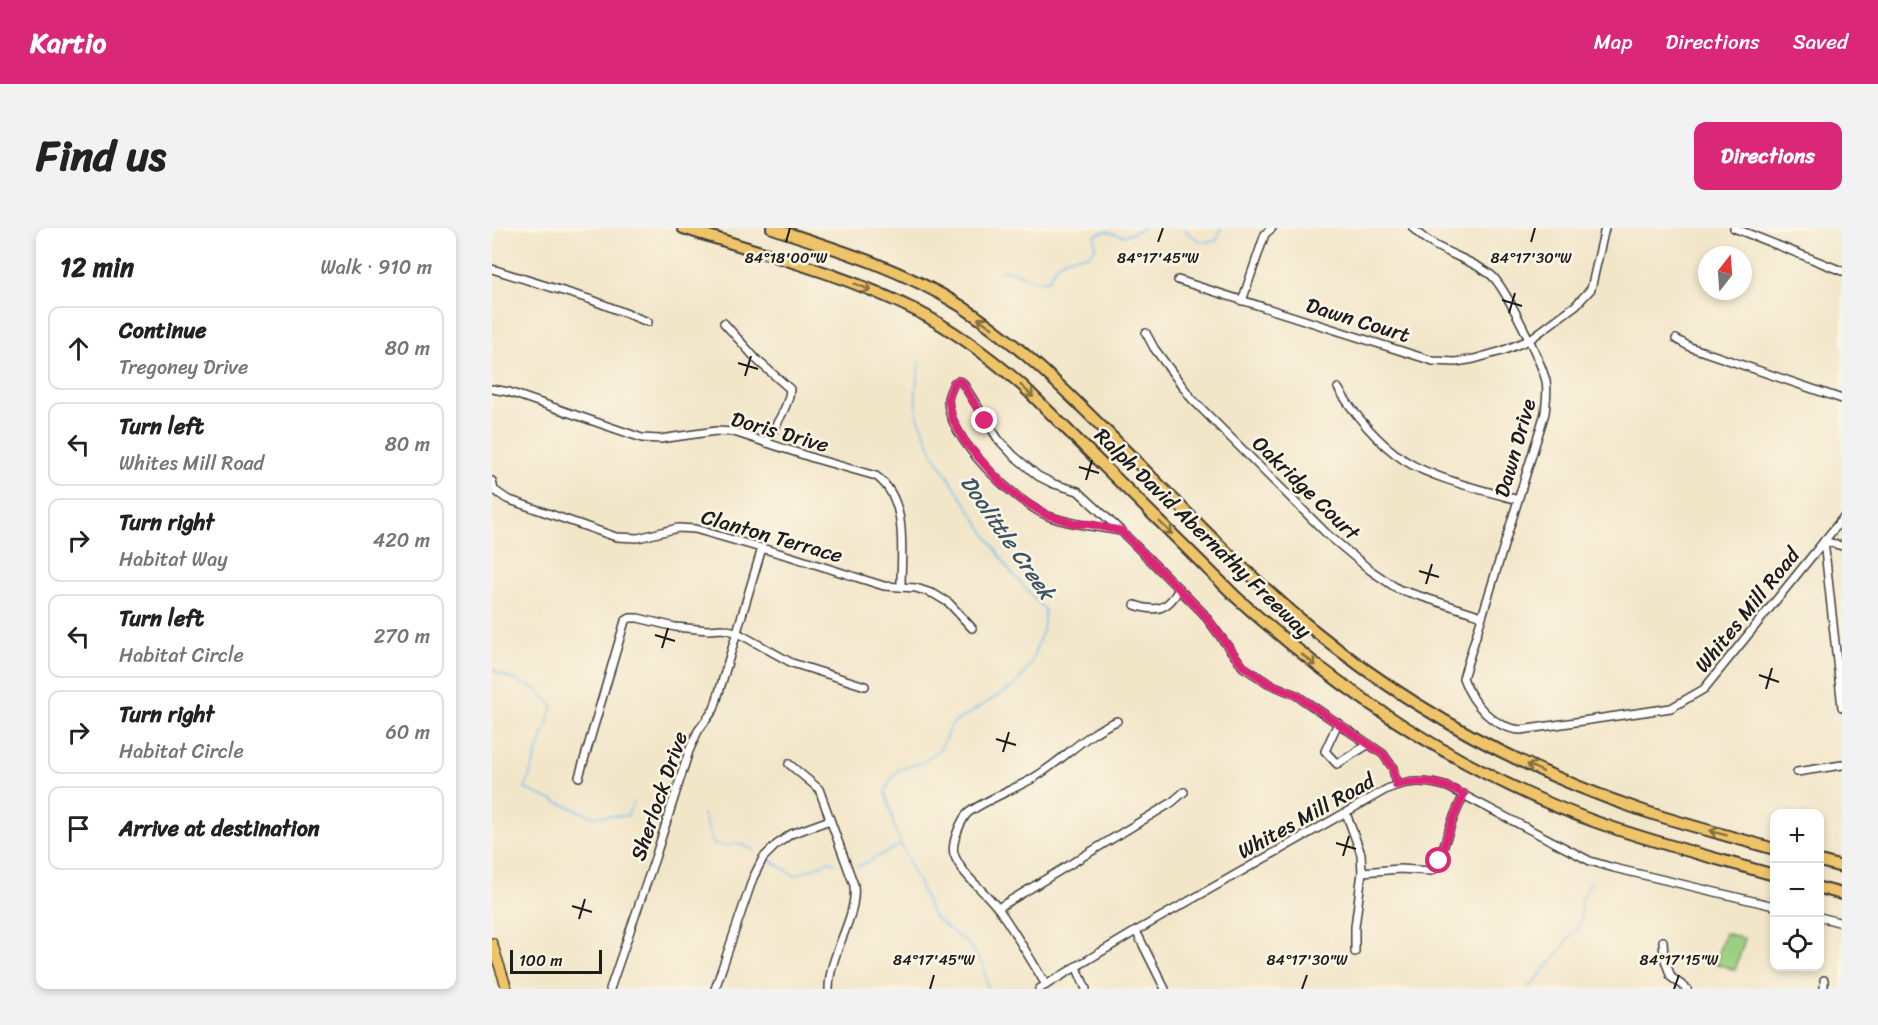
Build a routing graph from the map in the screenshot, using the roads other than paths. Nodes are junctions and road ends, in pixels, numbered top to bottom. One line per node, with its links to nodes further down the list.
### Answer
1 (683, 228): 52 (highway, Ralph David Abernathy Freeway, one-way to 52)
2 (772, 228): 48 (highway, Ralph David Abernathy Freeway, one-way to 2)
3 (1272, 228): 10 (street)
4 (1413, 228): 15 (street, Dawn Drive)
5 (1605, 228): 15 (street, Dawn Court)
6 (1734, 228): 8 (street)
7 (492, 269): 11 (street)
8 (1842, 270)
9 (1178, 280): 10 (street, Dawn Court)
10 (1242, 301): 15 (street, Dawn Court)
11 (648, 322)
12 (724, 323): 19 (street)
13 (1146, 333): 30 (street, Oakridge Court)
14 (1676, 339): 18 (street)
15 (1529, 340): 21 (street, Dawn Drive)
16 (1338, 388): 21 (street)
17 (492, 389): 19 (street, Doris Drive)
18 (1842, 399)
19 (766, 443): 27 (street, Doris Drive)
20 (492, 481): 26 (street, Clanton Terrace)
21 (1518, 500): 30 (street, Dawn Drive)
22 (1842, 519): 24 (street, Whites Mill Road)
23 (1121, 531): 23 (street); 28 (street)
24 (1824, 541): 25 (street); 34 (street, Whites Mill Road); 35 (street)
25 (1842, 546)
26 (762, 548): 27 (street, Clanton Terrace); 32 (street, Sherlock Drive)
27 (901, 586): 31 (street, Clanton Terrace)
28 (1179, 589): 29 (street); 37 (street)
29 (1135, 605)
30 (1482, 616): 34 (street, Dawn Drive)
31 (972, 628)
32 (736, 632): 33 (street); 42 (street); 67 (street, Sherlock Drive)
33 (865, 686)
34 (1469, 692)
35 (1842, 707)
36 (1117, 721): 56 (street)
37 (1338, 723): 38 (street); 38 (street)
38 (1369, 744): 43 (street)
39 (789, 764): 47 (street)
40 (1842, 765): 41 (street)
41 (1797, 772)
42 (579, 777)
43 (1396, 785): 45 (street, Whites Mill Road); 46 (street, Whites Mill Road)
44 (1184, 792): 56 (street)
45 (1464, 794): 51 (street); 55 (street, Whites Mill Road)
46 (1346, 813): 51 (street); 59 (street, Whites Mill Road)
47 (830, 820): 68 (street); 69 (street)
48 (1770, 848)
49 (1824, 862): 50 (highway)
50 (1842, 867)
51 (1362, 872): 62 (street)
52 (1770, 874)
53 (1824, 889): 54 (highway)
54 (1842, 894)
55 (1770, 905)
56 (998, 908): 65 (street)
57 (1824, 918): 58 (street)
58 (1842, 922)
59 (1136, 931): 63 (street, Whites Mill Road); 72 (street)
60 (1663, 941): 73 (street)
61 (492, 943): 66 (main road)
62 (1355, 952)
63 (1076, 966): 65 (street, Whites Mill Road); 71 (street)
64 (1824, 980): 74 (street)
65 (1046, 984): 70 (street, Whites Mill Road)
66 (507, 989)
67 (610, 989)
68 (715, 989)
69 (829, 989)
70 (1039, 989)
71 (1086, 989)
72 (1165, 989)
73 (1688, 989)
74 (1824, 989)

